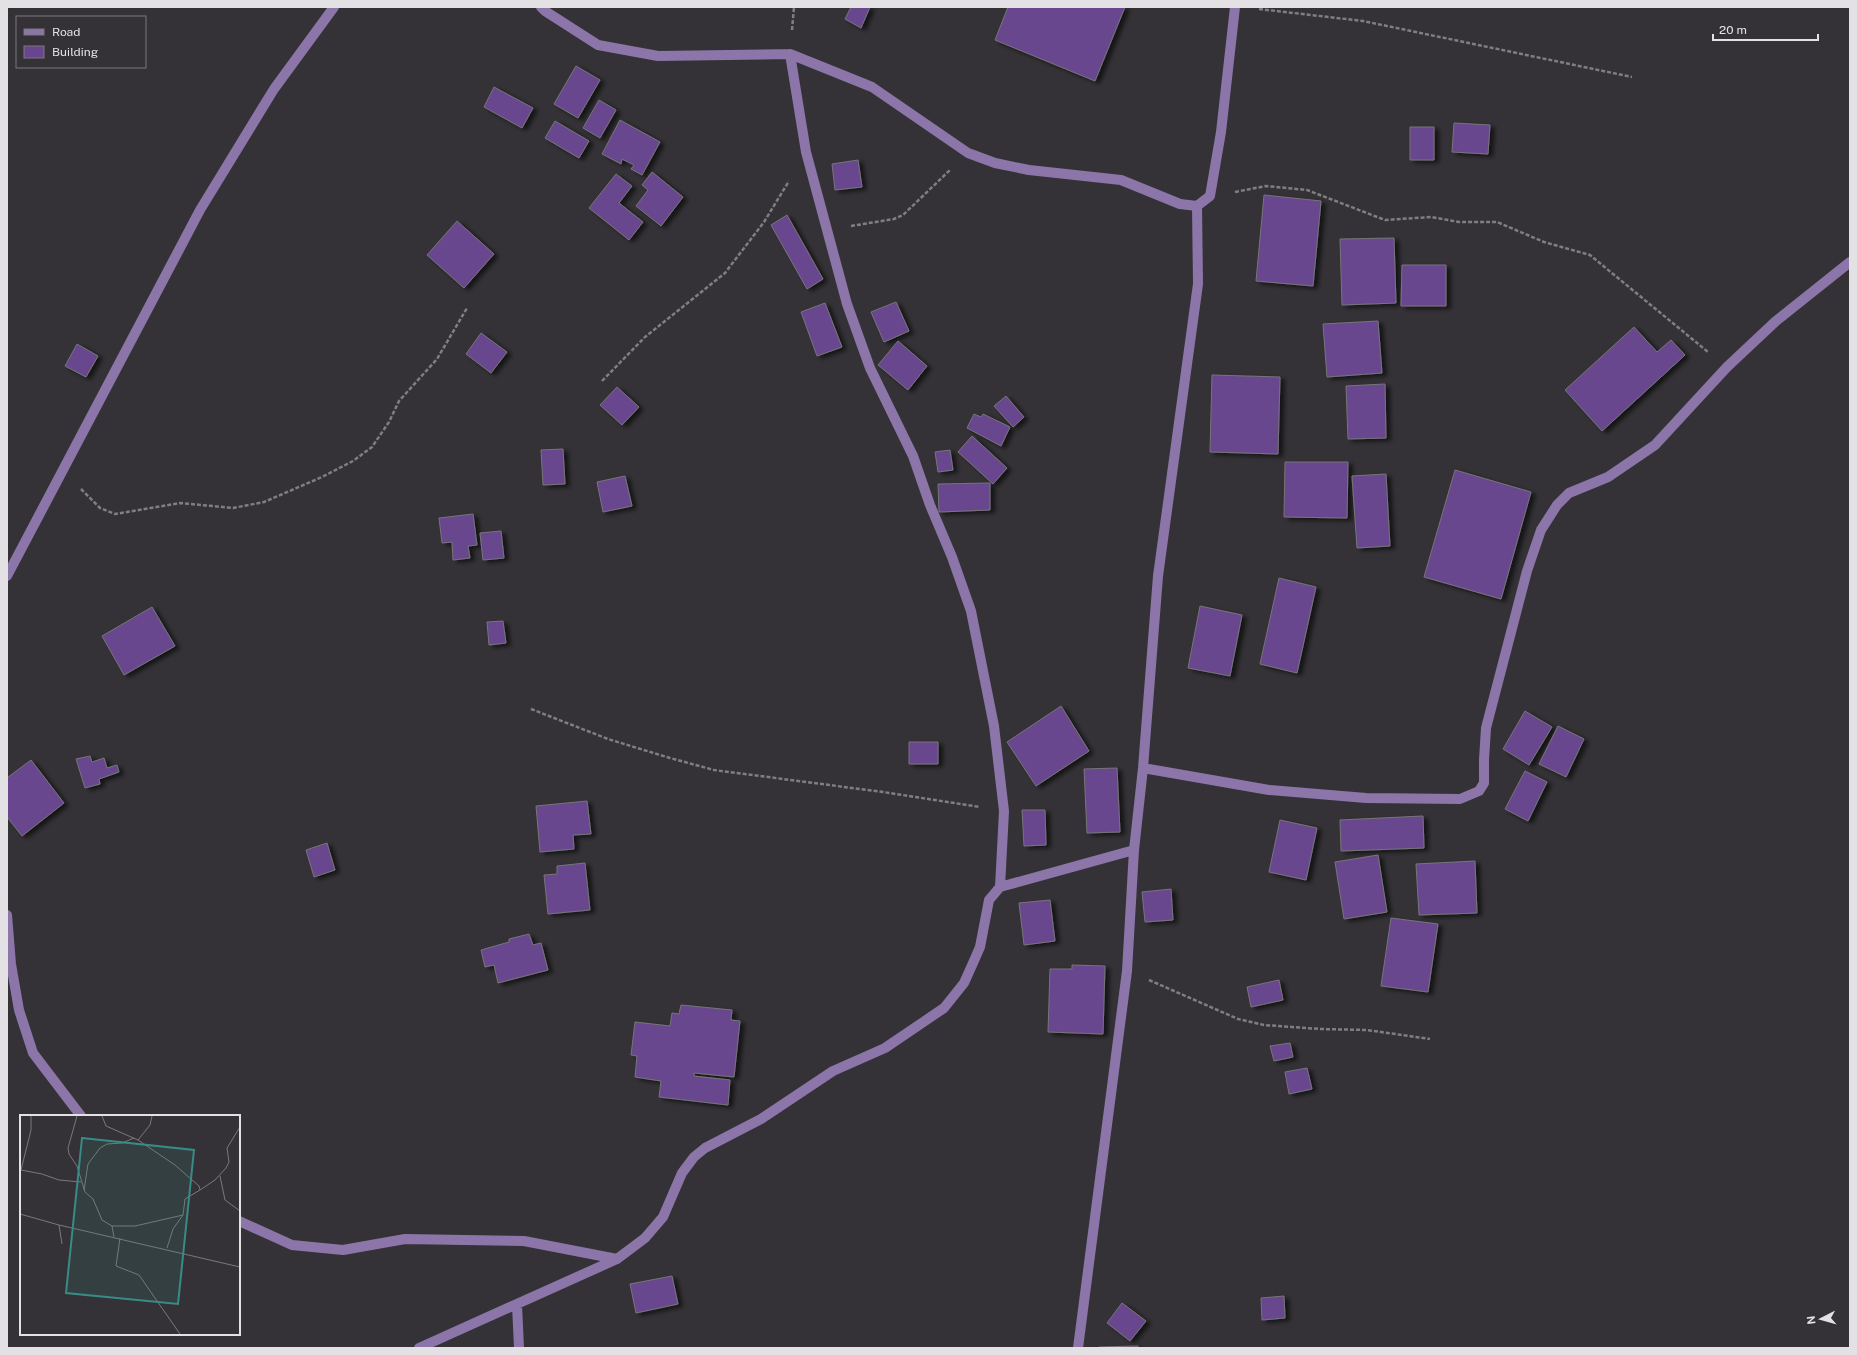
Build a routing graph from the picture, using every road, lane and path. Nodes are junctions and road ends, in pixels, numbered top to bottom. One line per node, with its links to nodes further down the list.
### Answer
1 (334, 7): 16 (street)
2 (542, 7): 5 (street)
3 (1235, 7): 9 (street)
4 (1253, 8): 6 (path)
5 (790, 54): 7 (street); 8 (street)
6 (1632, 77)
7 (806, 152): 11 (street); 15 (path)
8 (968, 153): 10 (street); 11 (path)
9 (1210, 196): 10 (street); 14 (path)
10 (1197, 206): 19 (street)
11 (826, 230): 20 (street)
12 (1850, 262): 14 (street)
13 (467, 308): 16 (path)
14 (1727, 367): 19 (street)
15 (602, 381)
16 (65, 465): 17 (street)
17 (7, 576)
18 (531, 709): 20 (path)
19 (1143, 768): 21 (street)
20 (1004, 811): 22 (street)
21 (1134, 850): 22 (street); 24 (street)
22 (1000, 887): 28 (street)
23 (7, 915): 26 (street)
24 (1127, 971): 25 (path); 32 (street)
25 (1430, 1040)
26 (80, 1115)
27 (240, 1220): 28 (street)
28 (617, 1259): 29 (street)
29 (517, 1306): 30 (street); 31 (street)
30 (419, 1348)
31 (519, 1348)
32 (1078, 1348)

